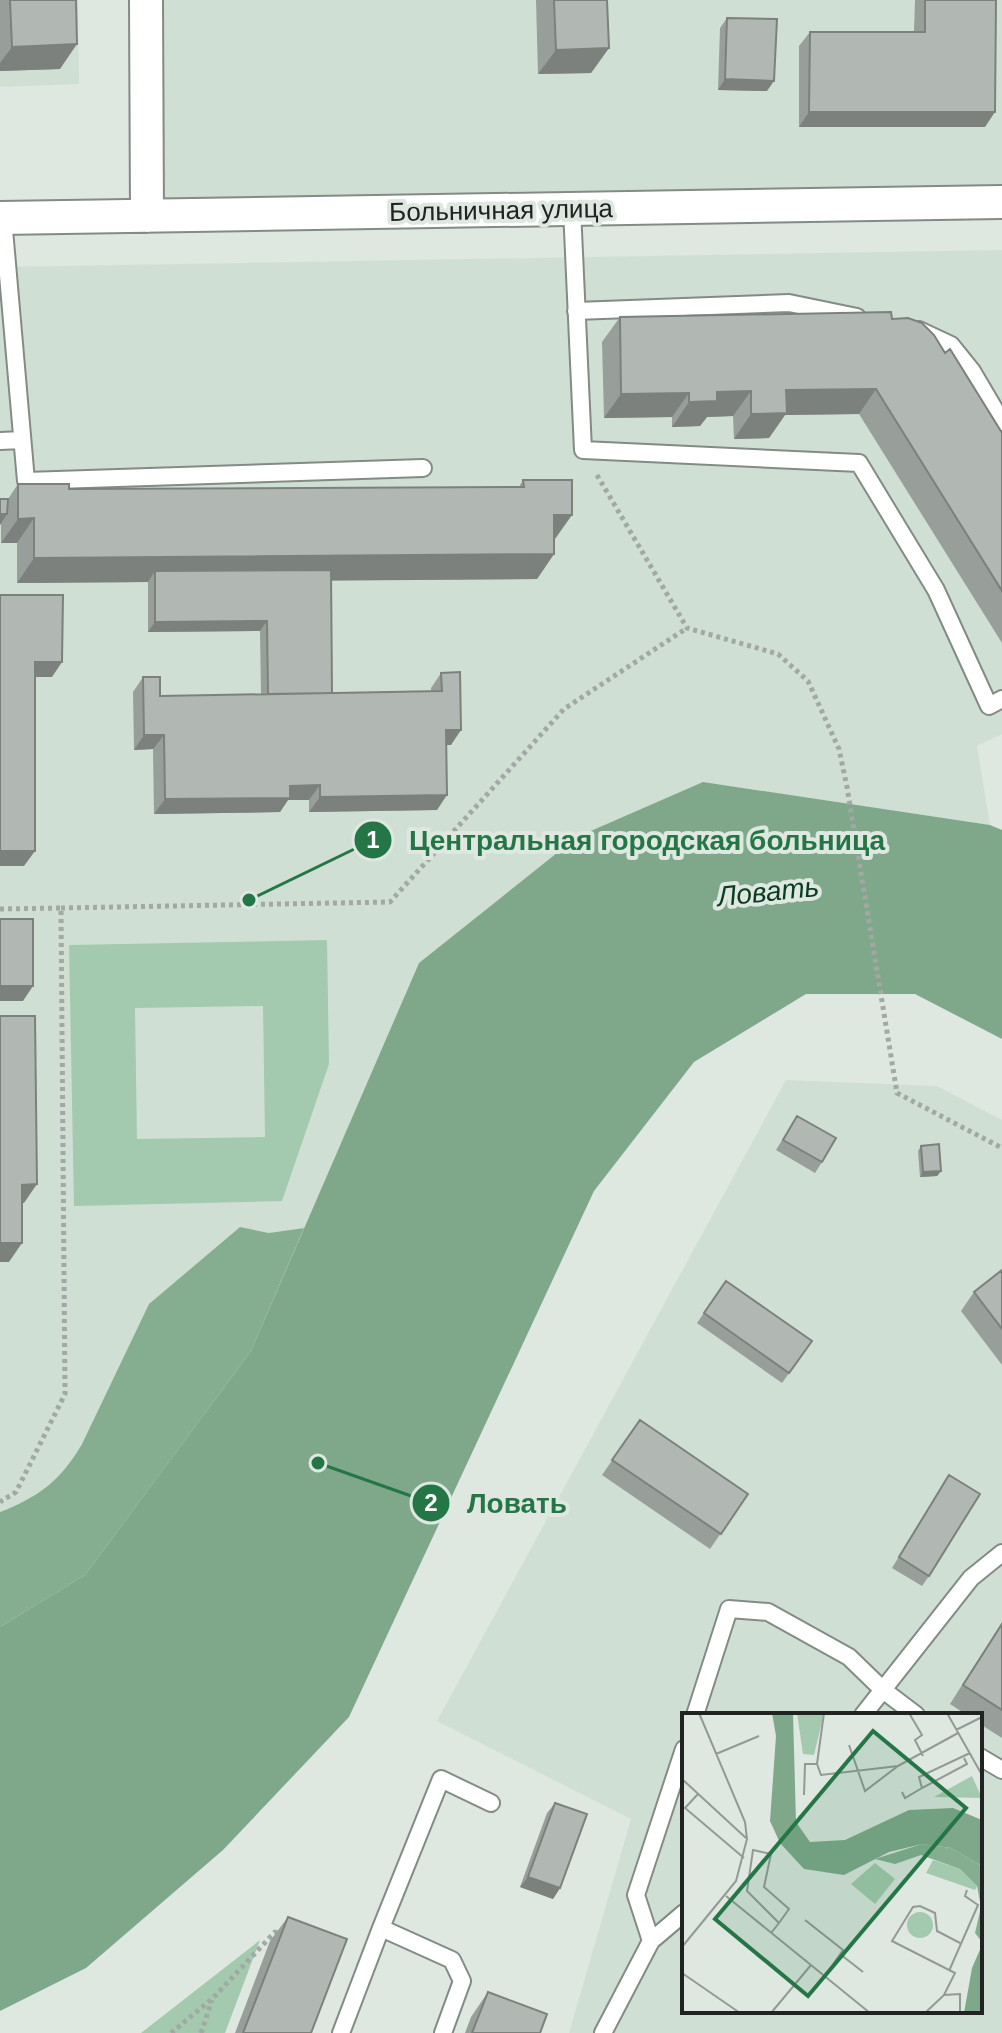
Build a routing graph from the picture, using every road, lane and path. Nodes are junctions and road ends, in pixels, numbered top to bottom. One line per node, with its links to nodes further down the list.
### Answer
1 (146, 0): 4 (street)
2 (1002, 202): 3 (street, Больничная улица)
3 (572, 209): 4 (street, Больничная улица); 6 (lane)
4 (147, 216): 5 (street, Больничная улица)
5 (2, 218): 10 (lane)
6 (576, 311): 7 (lane); 12 (lane)
7 (867, 319)
8 (898, 325): 9 (lane)
9 (1002, 422)
10 (22, 440): 11 (lane); 13 (lane)
11 (0, 441)
12 (583, 450): 14 (path); 15 (lane)
13 (423, 468)
14 (687, 628): 16 (path); 18 (path)
15 (1002, 699)
16 (61, 908): 17 (path); 19 (path)
17 (0, 909)
18 (1002, 1148)
19 (0, 1502)
20 (1002, 1553): 21 (lane)
21 (883, 1690): 22 (lane); 23 (lane); 24 (lane)
22 (696, 1713)
23 (865, 1713)
24 (913, 1713)
25 (682, 1755): 32 (lane)
26 (982, 1758): 27 (lane)
27 (1002, 1770)
28 (491, 1803): 30 (lane)
29 (682, 1915): 32 (lane)
30 (381, 1928): 36 (lane); 37 (lane)
31 (288, 1937): 33 (path)
32 (651, 1941): 38 (lane)
33 (212, 1999): 34 (path); 35 (path)
34 (171, 2033)
35 (201, 2033)
36 (341, 2033)
37 (443, 2033)
38 (603, 2033)

